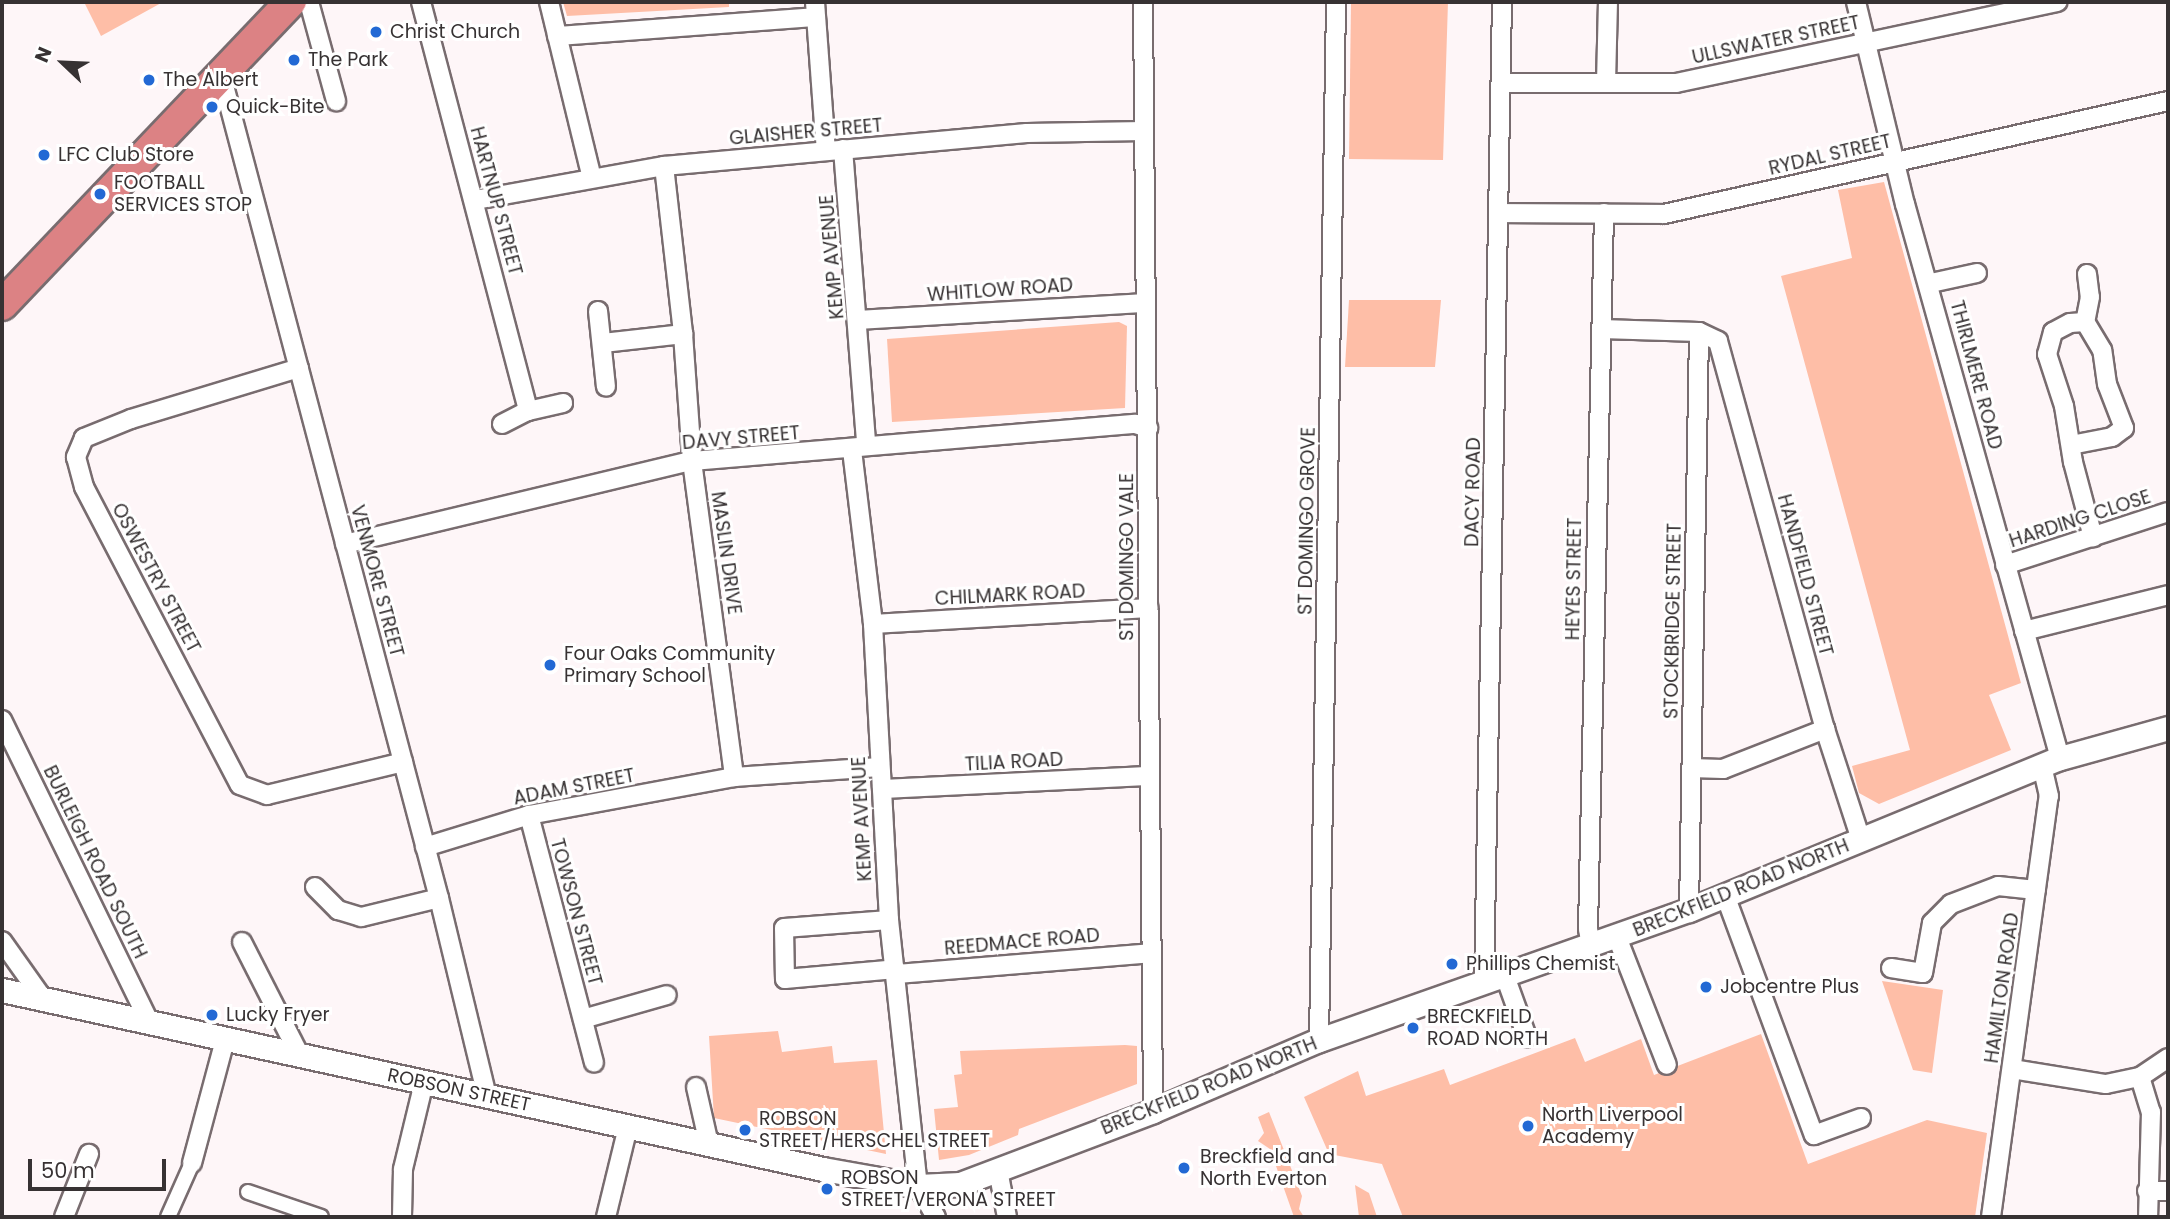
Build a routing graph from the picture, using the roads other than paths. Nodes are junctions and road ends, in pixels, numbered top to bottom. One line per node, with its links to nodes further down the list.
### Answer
1 (291, 2): 14 (highway)
2 (309, 2): 17 (street)
3 (421, 2): 24 (street, HARTNUP STREET)
4 (549, 2): 12 (street)
5 (1143, 2): 19 (street, ST DOMINGO VALE)
6 (1336, 2): 90 (street, ST DOMINGO GROVE)
7 (1502, 2): 15 (street, DACY ROAD)
8 (1608, 2): 16 (street)
9 (1856, 2): 13 (street, THIRLMERE ROAD)
10 (2057, 2): 13 (street, ULLSWATER STREET)
11 (815, 9): 12 (street); 20 (street, KEMP AVENUE)
12 (557, 36): 23 (street)
13 (1866, 42): 16 (street, ULLSWATER STREET); 21 (street, THIRLMERE ROAD)
14 (222, 78): 30 (highway); 39 (street, VENMORE STREET)
15 (1501, 83): 16 (street, ULLSWATER STREET); 25 (street, DACY ROAD)
16 (1606, 83)
17 (336, 101)
18 (2168, 101): 21 (street, RYDAL STREET)
19 (1144, 131): 20 (street, GLAISHER STREET); 31 (street, ST DOMINGO VALE)
20 (835, 150): 22 (street, GLAISHER STREET); 33 (street, KEMP AVENUE)
21 (1896, 162): 26 (street, RYDAL STREET); 29 (street, THIRLMERE ROAD)
22 (664, 166): 23 (street, GLAISHER STREET); 37 (street, MASLIN DRIVE)
23 (592, 178): 24 (street, GLAISHER STREET)
24 (475, 200): 42 (street, HARTNUP STREET)
25 (1498, 213): 26 (street, RYDAL STREET); 82 (street, DACY ROAD)
26 (1604, 213): 35 (street, HEYES STREET)
27 (1977, 273): 29 (street)
28 (2087, 274): 34 (street)
29 (1931, 283): 51 (street, THIRLMERE ROAD)
30 (6, 292)
31 (1145, 303): 33 (street, WHITLOW ROAD); 44 (street, ST DOMINGO VALE)
32 (598, 312): 38 (street)
33 (859, 320): 46 (street, KEMP AVENUE)
34 (2085, 322): 45 (street); 45 (street)
35 (1601, 329): 36 (street); 78 (street, HEYES STREET)
36 (1699, 332): 58 (street, HANDFIELD STREET); 62 (street, STOCKBRIDGE STREET)
37 (684, 334): 38 (street); 47 (street, MASLIN DRIVE)
38 (603, 343): 40 (street)
39 (299, 368): 50 (street, VENMORE STREET); 59 (street, OSWESTRY STREET)
40 (606, 387)
41 (563, 403): 42 (street)
42 (528, 411): 43 (street)
43 (502, 424)
44 (1148, 428): 46 (street, DAVY STREET); 53 (street, ST DOMINGO VALE)
45 (2071, 445): 49 (street)
46 (859, 447): 47 (street, DAVY STREET); 54 (street, KEMP AVENUE)
47 (692, 461): 50 (street, DAVY STREET); 64 (street, MASLIN DRIVE)
48 (2168, 512): 49 (street, HARDING CLOSE)
49 (2093, 537): 51 (street, HARDING CLOSE)
50 (345, 544): 59 (street, VENMORE STREET)
51 (2005, 565): 55 (street, THIRLMERE ROAD)
52 (2168, 595): 55 (street)
53 (1149, 608): 54 (street, CHILMARK ROAD); 63 (street, ST DOMINGO VALE)
54 (873, 624): 61 (street, KEMP AVENUE)
55 (2024, 631): 60 (street, THIRLMERE ROAD)
56 (2, 720): 87 (street, BURLEIGH ROAD SOUTH)
57 (2168, 728): 60 (street, BRECKFIELD ROAD NORTH)
58 (1825, 729): 62 (street); 67 (street, HANDFIELD STREET)
59 (403, 762): 68 (street, VENMORE STREET)
60 (2051, 762): 67 (street, BRECKFIELD ROAD NORTH); 70 (street, HAMILTON ROAD)
61 (880, 767): 64 (street, ADAM STREET); 65 (street, KEMP AVENUE)
62 (1691, 768): 73 (street, STOCKBRIDGE STREET)
63 (1148, 776): 65 (street, TILIA ROAD); 79 (street, ST DOMINGO VALE)
64 (734, 777): 66 (street, ADAM STREET)
65 (882, 789): 74 (street, KEMP AVENUE)
66 (529, 815): 68 (street, ADAM STREET); 86 (street, TOWSON STREET)
67 (1861, 840): 71 (street, BRECKFIELD ROAD NORTH)
68 (425, 847): 72 (street, VENMORE STREET)
69 (315, 887): 72 (street)
70 (2036, 890): 80 (street); 95 (street, HAMILTON ROAD)
71 (1725, 895): 73 (street, BRECKFIELD ROAD NORTH); 101 (street)
72 (439, 898): 99 (street, VENMORE STREET)
73 (1689, 910): 75 (street, BRECKFIELD ROAD NORTH)
74 (889, 920): 81 (street, KEMP AVENUE); 81 (street, REEDMACE ROAD)
75 (1617, 937): 78 (street, BRECKFIELD ROAD NORTH); 94 (street)
76 (2, 941): 85 (street)
77 (242, 942): 91 (street)
78 (1591, 946): 82 (street, BRECKFIELD ROAD NORTH)
79 (1150, 953): 81 (street, REEDMACE ROAD); 100 (street, ST DOMINGO VALE)
80 (1891, 968)
81 (897, 972): 107 (street, KEMP AVENUE)
82 (1494, 979): 88 (street); 90 (street, BRECKFIELD ROAD NORTH)
83 (2, 993): 85 (street, ROBSON STREET)
84 (667, 995): 86 (street, TOWSON STREET)
85 (44, 1000): 87 (street, ROBSON STREET)
86 (583, 1019): 93 (street, TOWSON STREET)
87 (150, 1024): 89 (street, ROBSON STREET)
88 (1527, 1037)
89 (225, 1040): 91 (street, ROBSON STREET); 105 (street)
90 (1319, 1040): 100 (street, BRECKFIELD ROAD NORTH)
91 (300, 1056): 97 (street, ROBSON STREET)
92 (2168, 1058): 96 (street)
93 (594, 1063)
94 (1667, 1065)
95 (2012, 1069): 96 (street); 118 (street, HAMILTON ROAD)
96 (2140, 1077): 108 (street)
97 (424, 1082): 99 (street, ROBSON STREET); 114 (street)
98 (696, 1087): 103 (street)
99 (487, 1097): 102 (street, ROBSON STREET)
100 (1153, 1111): 106 (street, BRECKFIELD ROAD NORTH)
101 (1861, 1118)
102 (628, 1127): 103 (street, ROBSON STREET); 115 (street)
103 (709, 1144): 107 (street, ROBSON STREET)
104 (89, 1154): 111 (street)
105 (191, 1163): 112 (street)
106 (998, 1170): 107 (street, BRECKFIELD ROAD NORTH); 117 (street)
107 (918, 1186): 116 (street)
108 (2147, 1191): 109 (street); 119 (street)
109 (2168, 1191)
110 (248, 1192): 113 (street)
111 (64, 1217)
112 (167, 1217)
113 (321, 1217)
114 (402, 1217)
115 (606, 1217)
116 (936, 1217)
117 (1007, 1217)
118 (1991, 1217)
119 (2148, 1217)

